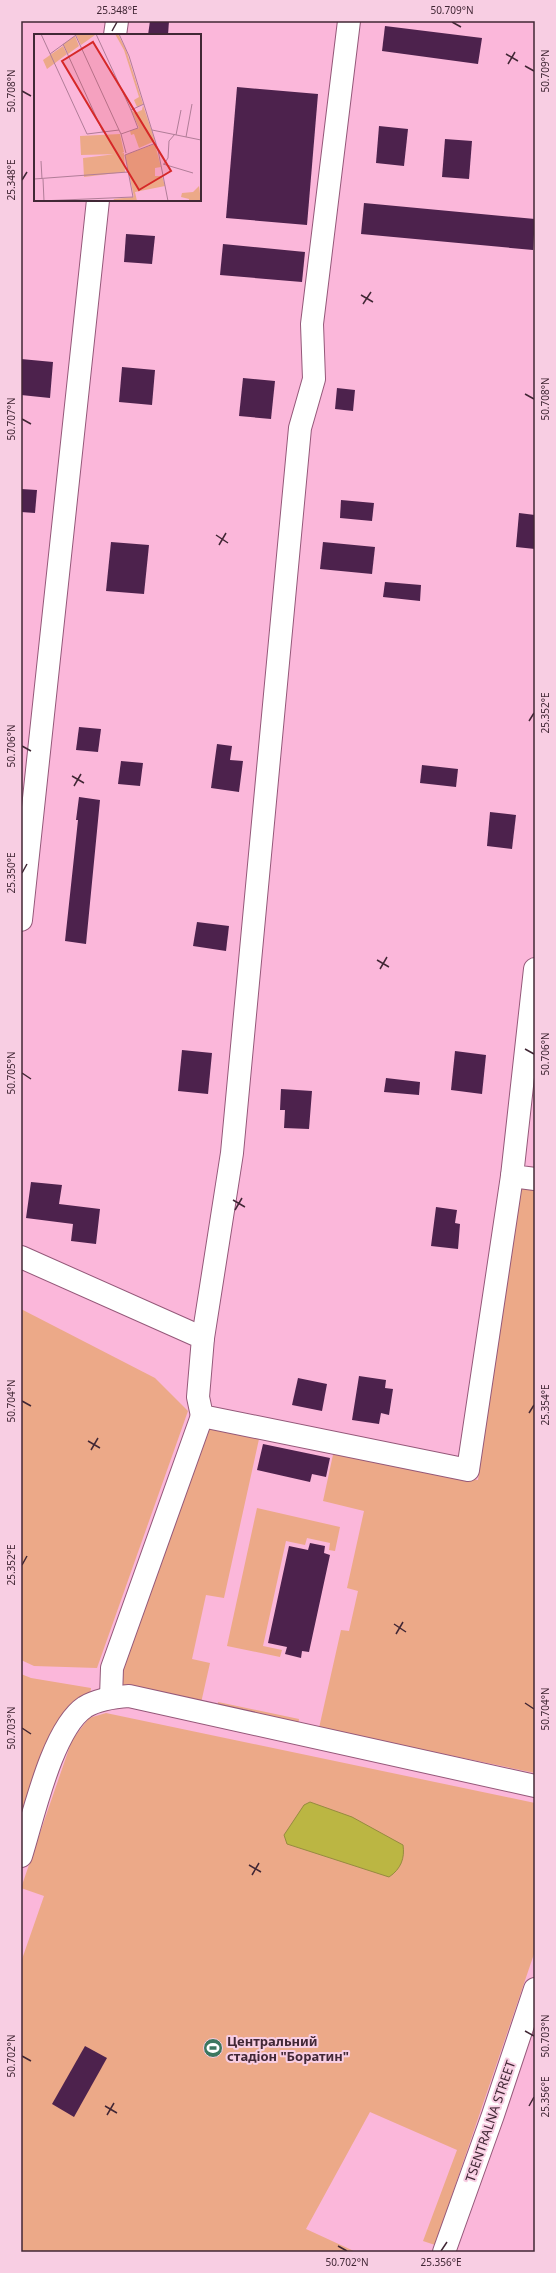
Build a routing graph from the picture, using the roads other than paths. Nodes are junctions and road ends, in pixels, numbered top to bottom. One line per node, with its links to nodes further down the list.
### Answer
1 (117, 21): 3 (street)
2 (349, 21): 10 (street)
3 (115, 34)
4 (98, 201): 5 (street)
5 (21, 920)
6 (535, 969): 7 (street)
7 (512, 1176): 8 (street); 11 (street)
8 (535, 1179)
9 (21, 1257): 10 (street)
10 (203, 1338): 11 (street)
11 (202, 1416): 12 (street)
12 (111, 1697): 13 (street); 14 (street)
13 (535, 1786)
14 (21, 1856)
15 (535, 1989): 16 (street, TSENTRALNA STREET)
16 (444, 2252)

